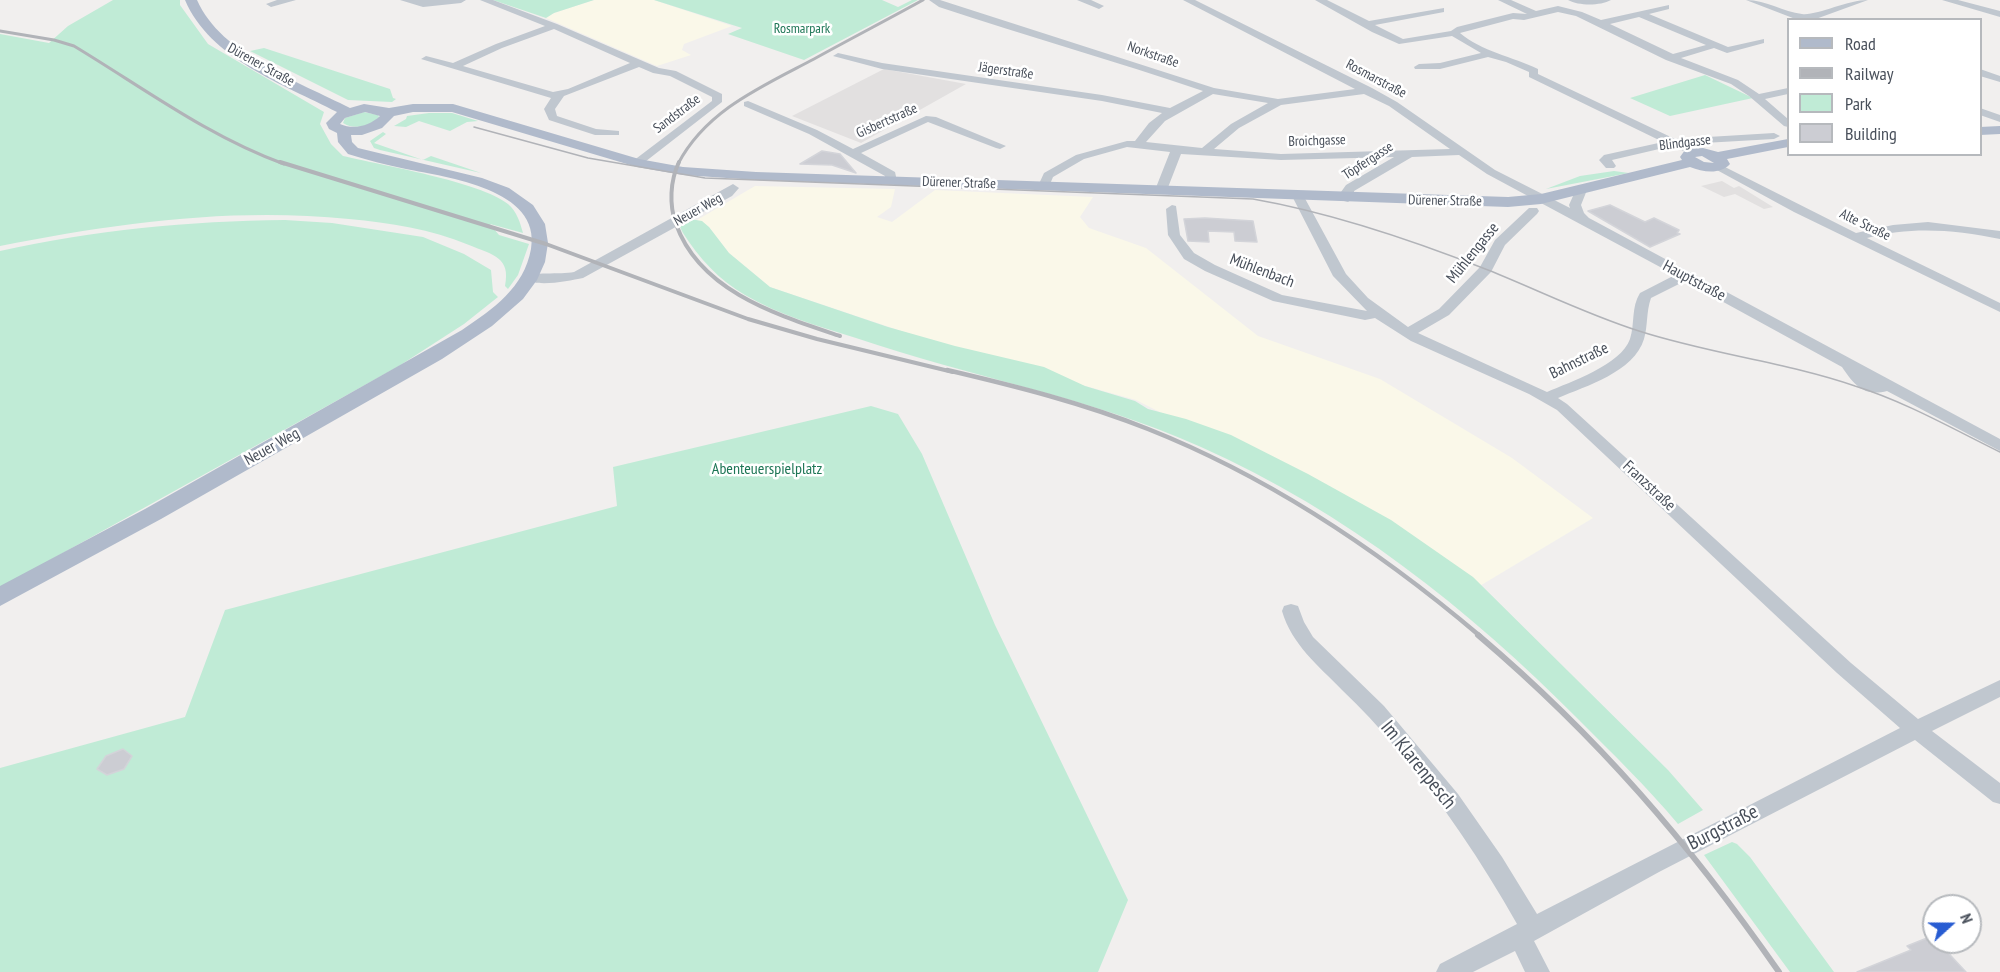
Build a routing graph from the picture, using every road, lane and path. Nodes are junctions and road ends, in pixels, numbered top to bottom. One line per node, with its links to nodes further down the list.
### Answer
1 (191, 0): 52 (main road, Dürener Straße)
2 (291, 0): 16 (street)
3 (405, 0): 4 (street)
4 (461, 0)
5 (485, 0): 28 (street, Sandstraße)
6 (934, 0): 45 (street, Norkstraße)
7 (1082, 0): 18 (street)
8 (1188, 0): 44 (street, Rosmarstraße)
9 (1320, 0): 30 (street)
10 (1503, 0): 22 (street)
11 (1572, 0): 12 (street); 20 (street)
12 (1606, 0)
13 (1751, 0): 25 (street)
14 (1863, 0): 26 (street)
15 (1947, 0): 24 (street)
16 (271, 4)
17 (1428, 5): 21 (street)
18 (1099, 6)
19 (1666, 8): 23 (street)
20 (1564, 10): 22 (street); 27 (street)
21 (1448, 14): 29 (street); 30 (street)
22 (1535, 14): 29 (street)
23 (1640, 14): 27 (street); 33 (street)
24 (2000, 14)
25 (1803, 18)
26 (1809, 18)
27 (1602, 23): 36 (street)
28 (554, 26): 38 (street, Sandstraße); 40 (street)
29 (1473, 26): 31 (street)
30 (1369, 29): 31 (street)
31 (1454, 33): 34 (street)
32 (1761, 40): 33 (street)
33 (1715, 45): 36 (street)
34 (1490, 54): 39 (street); 62 (street)
35 (838, 56): 51 (street, Jägerstraße)
36 (1670, 58): 48 (street)
37 (426, 59): 40 (street)
38 (639, 63): 47 (street); 73 (street, Sandstraße)
39 (1419, 66)
40 (453, 67): 47 (street)
41 (2000, 69): 42 (street)
42 (1983, 73): 43 (street)
43 (2000, 79)
44 (1368, 90): 49 (street, Norkstraße); 69 (street, Rosmarstraße)
45 (1212, 91): 49 (street, Norkstraße); 51 (street)
46 (1787, 91): 48 (street)
47 (560, 94): 60 (street)
48 (1759, 97): 56 (street)
49 (1278, 102): 67 (street)
50 (748, 104): 70 (street, Gisbertstraße)
51 (1170, 111): 64 (street)
52 (348, 112): 54 (main road); 57 (main road)
53 (1982, 112): 55 (street)
54 (386, 113): 57 (main road); 73 (main road, Dürener Straße)
55 (2000, 119)
56 (1787, 123)
57 (345, 130): 88 (main road, Neuer Weg)
58 (2000, 130): 59 (main road)
59 (1982, 131)
60 (615, 133)
61 (1774, 136): 62 (street, Blindgasse)
62 (1675, 143): 71 (street); 74 (street, Blindgasse)
63 (1787, 143): 72 (main road, Blindgasse)
64 (1139, 144): 66 (street, Broichgasse); 76 (street, Broichgasse)
65 (1000, 146): 70 (street, Gisbertstraße)
66 (1177, 150): 67 (street, Broichgasse); 78 (street)
67 (1204, 152): 68 (street, Broichgasse)
68 (1410, 152): 69 (street, Broichgasse); 81 (street, Töpfergasse)
69 (1458, 152): 82 (street, Rosmarstraße)
70 (853, 153): 75 (street, Gisbertstraße)
71 (1693, 157): 72 (main road); 79 (main road, Blindgasse)
72 (1718, 162): 86 (street, Alte Straße)
73 (637, 163): 75 (main road, Dürener Straße)
74 (1610, 166)
75 (891, 181): 76 (main road, Dürener Straße)
76 (1044, 186): 78 (main road, Dürener Straße)
77 (733, 188): 88 (street, Neuer Weg)
78 (1161, 190): 80 (main road, Dürener Straße)
79 (1581, 190): 82 (main road, Blindgasse); 84 (street)
80 (1298, 196): 81 (main road, Dürener Straße); 90 (street, Franzstraße)
81 (1348, 198): 82 (main road, Dürener Straße)
82 (1537, 205): 84 (street, Hauptstraße); 91 (street, Mühlengasse)
83 (1172, 209): 90 (street, Mühlenbach)
84 (1586, 221): 87 (street, Hauptstraße)
85 (2000, 235): 86 (street)
86 (1855, 237): 89 (street, Alte Straße)
87 (1684, 276): 92 (street, Bahnstraße); 93 (street, Hauptstraße)
88 (530, 278): 94 (main road, Neuer Weg)
89 (2000, 308)
90 (1377, 313): 91 (street, Franzstraße)
91 (1407, 333): 92 (street, Franzstraße)
92 (1547, 397): 97 (street, Franzstraße)
93 (2000, 446)
94 (0, 597)
95 (1291, 611): 99 (street, Im Klarenpesch)
96 (2000, 687): 97 (street, Burgstraße)
97 (1915, 729): 98 (street, Franzstraße); 99 (street, Burgstraße)
98 (2000, 795)
99 (1527, 933): 100 (street, Burgstraße); 101 (street, Im Klarenpesch)
100 (1449, 972)
101 (1538, 972)

